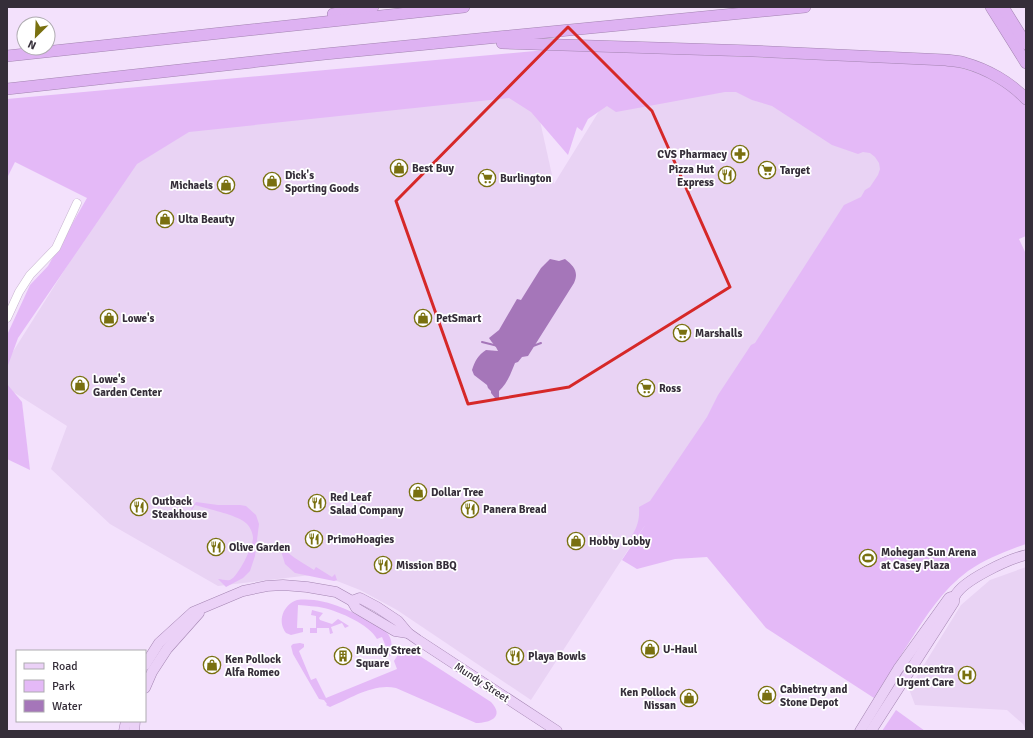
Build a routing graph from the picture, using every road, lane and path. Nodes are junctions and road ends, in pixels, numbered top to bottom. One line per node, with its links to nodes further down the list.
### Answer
1 (373, 7): 6 (highway)
2 (464, 7): 6 (highway)
3 (805, 7): 7 (highway)
4 (991, 7): 10 (highway)
5 (1003, 7): 8 (highway)
6 (144, 42): 9 (highway)
7 (457, 42): 11 (highway); 12 (highway)
8 (1026, 44)
9 (7, 56)
10 (1026, 63)
11 (7, 89)
12 (1026, 99)
13 (77, 203): 14 (street)
14 (7, 318)
15 (1026, 555): 16 (main road)
16 (955, 596): 21 (main road); 22 (main road)
17 (201, 609): 18 (main road, Mundy Street); 19 (main road, Mundy Street); 20 (main road, Mundy Street)
18 (146, 663)
19 (146, 686)
20 (557, 731)
21 (860, 731)
22 (871, 731)

